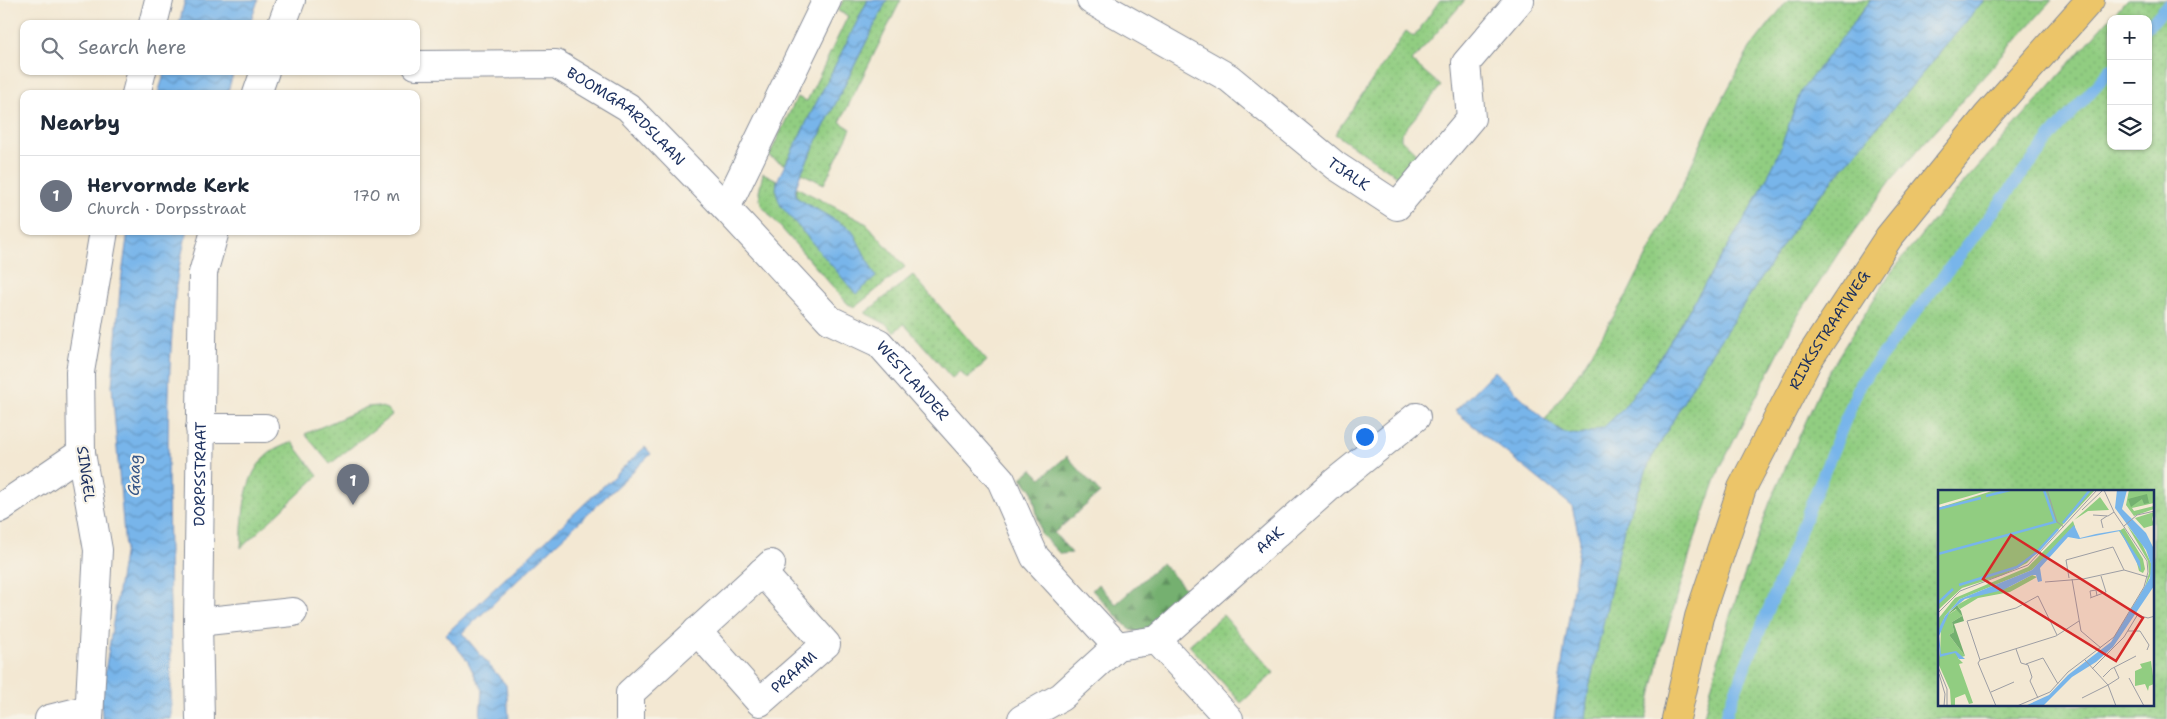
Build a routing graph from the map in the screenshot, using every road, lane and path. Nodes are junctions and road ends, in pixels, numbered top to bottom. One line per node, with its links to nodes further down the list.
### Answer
1 (159, 0): 7 (street)
2 (291, 0): 8 (street)
3 (827, 0): 14 (street)
4 (1091, 0): 5 (street, TJALK)
5 (1520, 0)
6 (2090, 0): 33 (main road, RIJKSSTRAATWEG)
7 (154, 20)
8 (284, 20)
9 (420, 65): 14 (street, BOOMGAARDSLAAN)
10 (141, 75): 12 (street)
11 (264, 75): 13 (street)
12 (137, 90)
13 (258, 90)
14 (726, 208): 26 (street, WESTLANDER)
15 (103, 235): 20 (street, SINGEL)
16 (214, 235): 18 (street, DORPSSTRAAT)
17 (1416, 417): 25 (street, AAK)
18 (200, 428): 19 (street); 23 (street, DORPSSTRAAT)
19 (265, 428)
20 (82, 453): 21 (street); 27 (street, SINGEL)
21 (0, 508)
22 (293, 612): 23 (street)
23 (198, 622): 29 (street, DORPSSTRAAT)
24 (697, 631): 24 (street, PRAAM); 30 (street, PRAAM)
25 (1157, 640): 26 (street); 32 (street)
26 (1117, 646): 31 (street)
27 (89, 714): 28 (street)
28 (49, 719)
29 (200, 719)
30 (630, 719)
31 (1022, 719)
32 (1229, 719)
33 (1676, 719)

